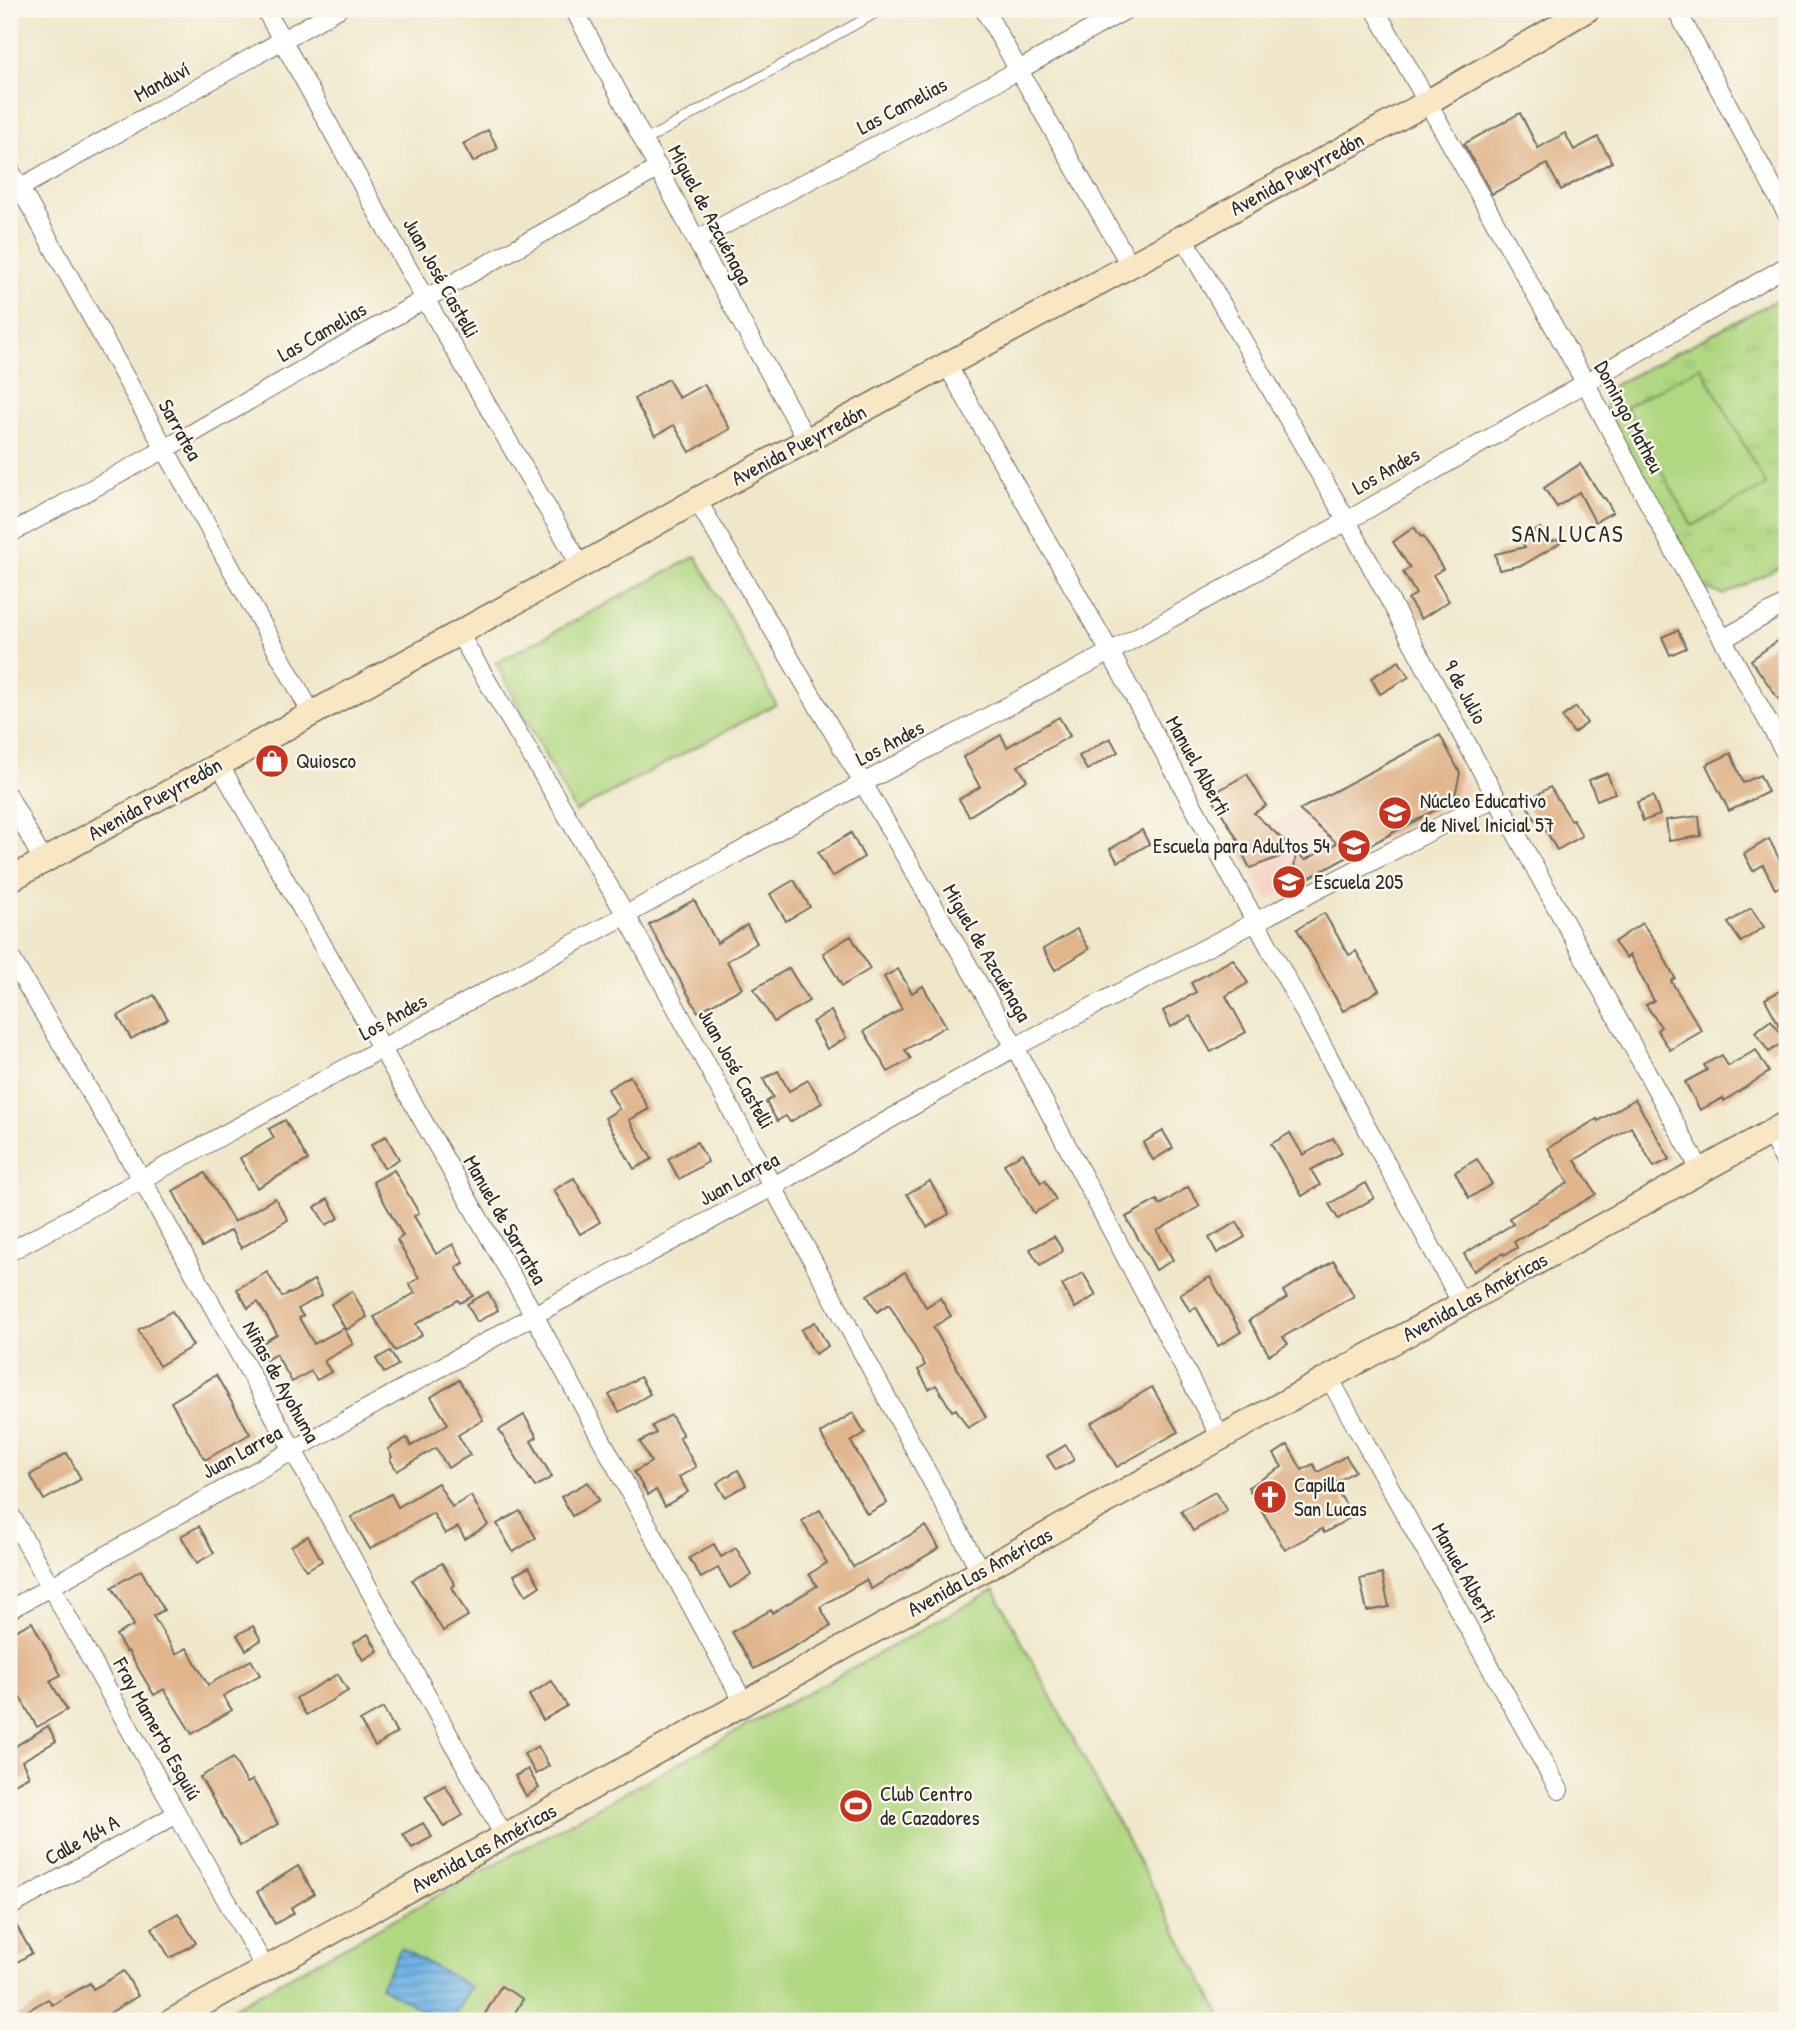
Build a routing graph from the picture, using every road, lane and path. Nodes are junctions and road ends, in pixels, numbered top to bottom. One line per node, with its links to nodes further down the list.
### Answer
1 (265, 9): 10 (street, Juan José Castelli)
2 (338, 9): 10 (street, Manduví)
3 (574, 9): 13 (street, Miguel de Azcuénaga)
4 (883, 9): 13 (lane)
5 (984, 9): 11 (street)
6 (1127, 9): 11 (street, Las Camelias)
7 (1375, 9): 12 (street, Domingo Matheu)
8 (1588, 9): 12 (main road, Avenida Pueyrredón)
9 (1676, 9): 17 (street)
10 (282, 41): 16 (street, Manduví); 22 (street, Juan José Castelli)
11 (1019, 70): 19 (street, Las Camelias); 20 (street)
12 (1428, 102): 18 (main road, Avenida Pueyrredón); 24 (street, Domingo Matheu)
13 (644, 141): 15 (street, Miguel de Azcuénaga)
14 (9, 168): 16 (street, Sarratea)
15 (659, 168): 19 (street, Miguel de Azcuénaga); 22 (street, Las Camelias)
16 (14, 191): 26 (street, Sarratea)
17 (1787, 214)
18 (1184, 237): 20 (main road, Avenida Pueyrredón); 28 (street, 9 de Julio)
19 (696, 240): 25 (street, Miguel de Azcuénaga)
20 (1130, 265): 23 (main road, Avenida Pueyrredón)
21 (1787, 266): 24 (street, Los Andes)
22 (425, 299): 26 (street, Las Camelias); 30 (street, Juan José Castelli)
23 (947, 365): 25 (main road, Avenida Pueyrredón); 34 (street, Manuel Alberti)
24 (1585, 382): 28 (street, Los Andes); 33 (street, Domingo Matheu)
25 (808, 442): 27 (main road, Avenida Pueyrredón)
26 (165, 449): 29 (street, Las Camelias); 35 (street, Sarratea)
27 (697, 500): 30 (main road, Avenida Pueyrredón); 38 (street, Miguel de Azcuénaga)
28 (1347, 521): 34 (street, Los Andes); 40 (street, 9 de Julio)
29 (9, 534)
30 (581, 566): 32 (main road, Avenida Pueyrredón)
31 (1787, 603): 33 (street)
32 (458, 632): 35 (main road, Avenida Pueyrredón); 43 (street, Juan José Castelli)
33 (1723, 639): 36 (street, Domingo Matheu)
34 (1110, 652): 38 (street, Los Andes); 44 (street, Manuel Alberti)
35 (312, 714): 37 (main road, Avenida Pueyrredón)
36 (1787, 756)
37 (219, 764): 41 (main road, Avenida Pueyrredón); 47 (street, Manuel de Sarratea)
38 (863, 782): 43 (street, Los Andes); 46 (street, Miguel de Azcuénaga)
39 (9, 797): 41 (street)
40 (1496, 797): 44 (street, Juan Larrea); 50 (street, 9 de Julio)
41 (43, 861): 42 (main road, Avenida Pueyrredón)
42 (9, 880)
43 (626, 915): 47 (street, Los Andes); 52 (street, Juan José Castelli)
44 (1257, 922): 46 (street, Juan Larrea); 54 (street, Manuel Alberti)
45 (9, 955): 51 (street, Niñas de Ayohuma)
46 (1015, 1047): 52 (street, Juan Larrea); 57 (street, Miguel de Azcuénaga)
47 (381, 1049): 51 (street, Los Andes); 55 (street, Manuel de Sarratea)
48 (1778, 1128): 49 (street); 50 (main road, Avenida Las Américas)
49 (1787, 1166)
50 (1702, 1171): 54 (main road, Avenida Las Américas)
51 (141, 1178): 53 (street, Los Andes); 58 (street, Niñas de Ayohuma)
52 (774, 1186): 55 (street, Juan Larrea); 60 (street, Juan José Castelli)
53 (9, 1252)
54 (1461, 1304): 56 (main road, Avenida Las Américas)
55 (534, 1315): 58 (street, Juan Larrea); 63 (street, Manuel de Sarratea)
56 (1329, 1378): 57 (main road, Avenida Las Américas); 64 (street, Manuel Alberti)
57 (1221, 1438): 60 (main road, Avenida Las Américas)
58 (293, 1450): 61 (street, Juan Larrea); 66 (street, Niñas de Ayohuma)
59 (9, 1511): 61 (street, Fray Mamerto Esquiú)
60 (981, 1572): 63 (main road, Avenida Las Américas)
61 (52, 1586): 62 (street, Juan Larrea); 65 (street, Fray Mamerto Esquiú)
62 (9, 1610)
63 (744, 1703): 66 (main road, Avenida Las Américas)
64 (1559, 1790)
65 (177, 1814): 67 (street, Calle 164 A); 68 (street, Fray Mamerto Esquiú)
66 (504, 1836): 68 (main road, Avenida Las Américas)
67 (9, 1907)
68 (266, 1969): 69 (main road, Avenida Las Américas)
69 (196, 2015): 70 (main road, Avenida Las Américas)
70 (172, 2021)

